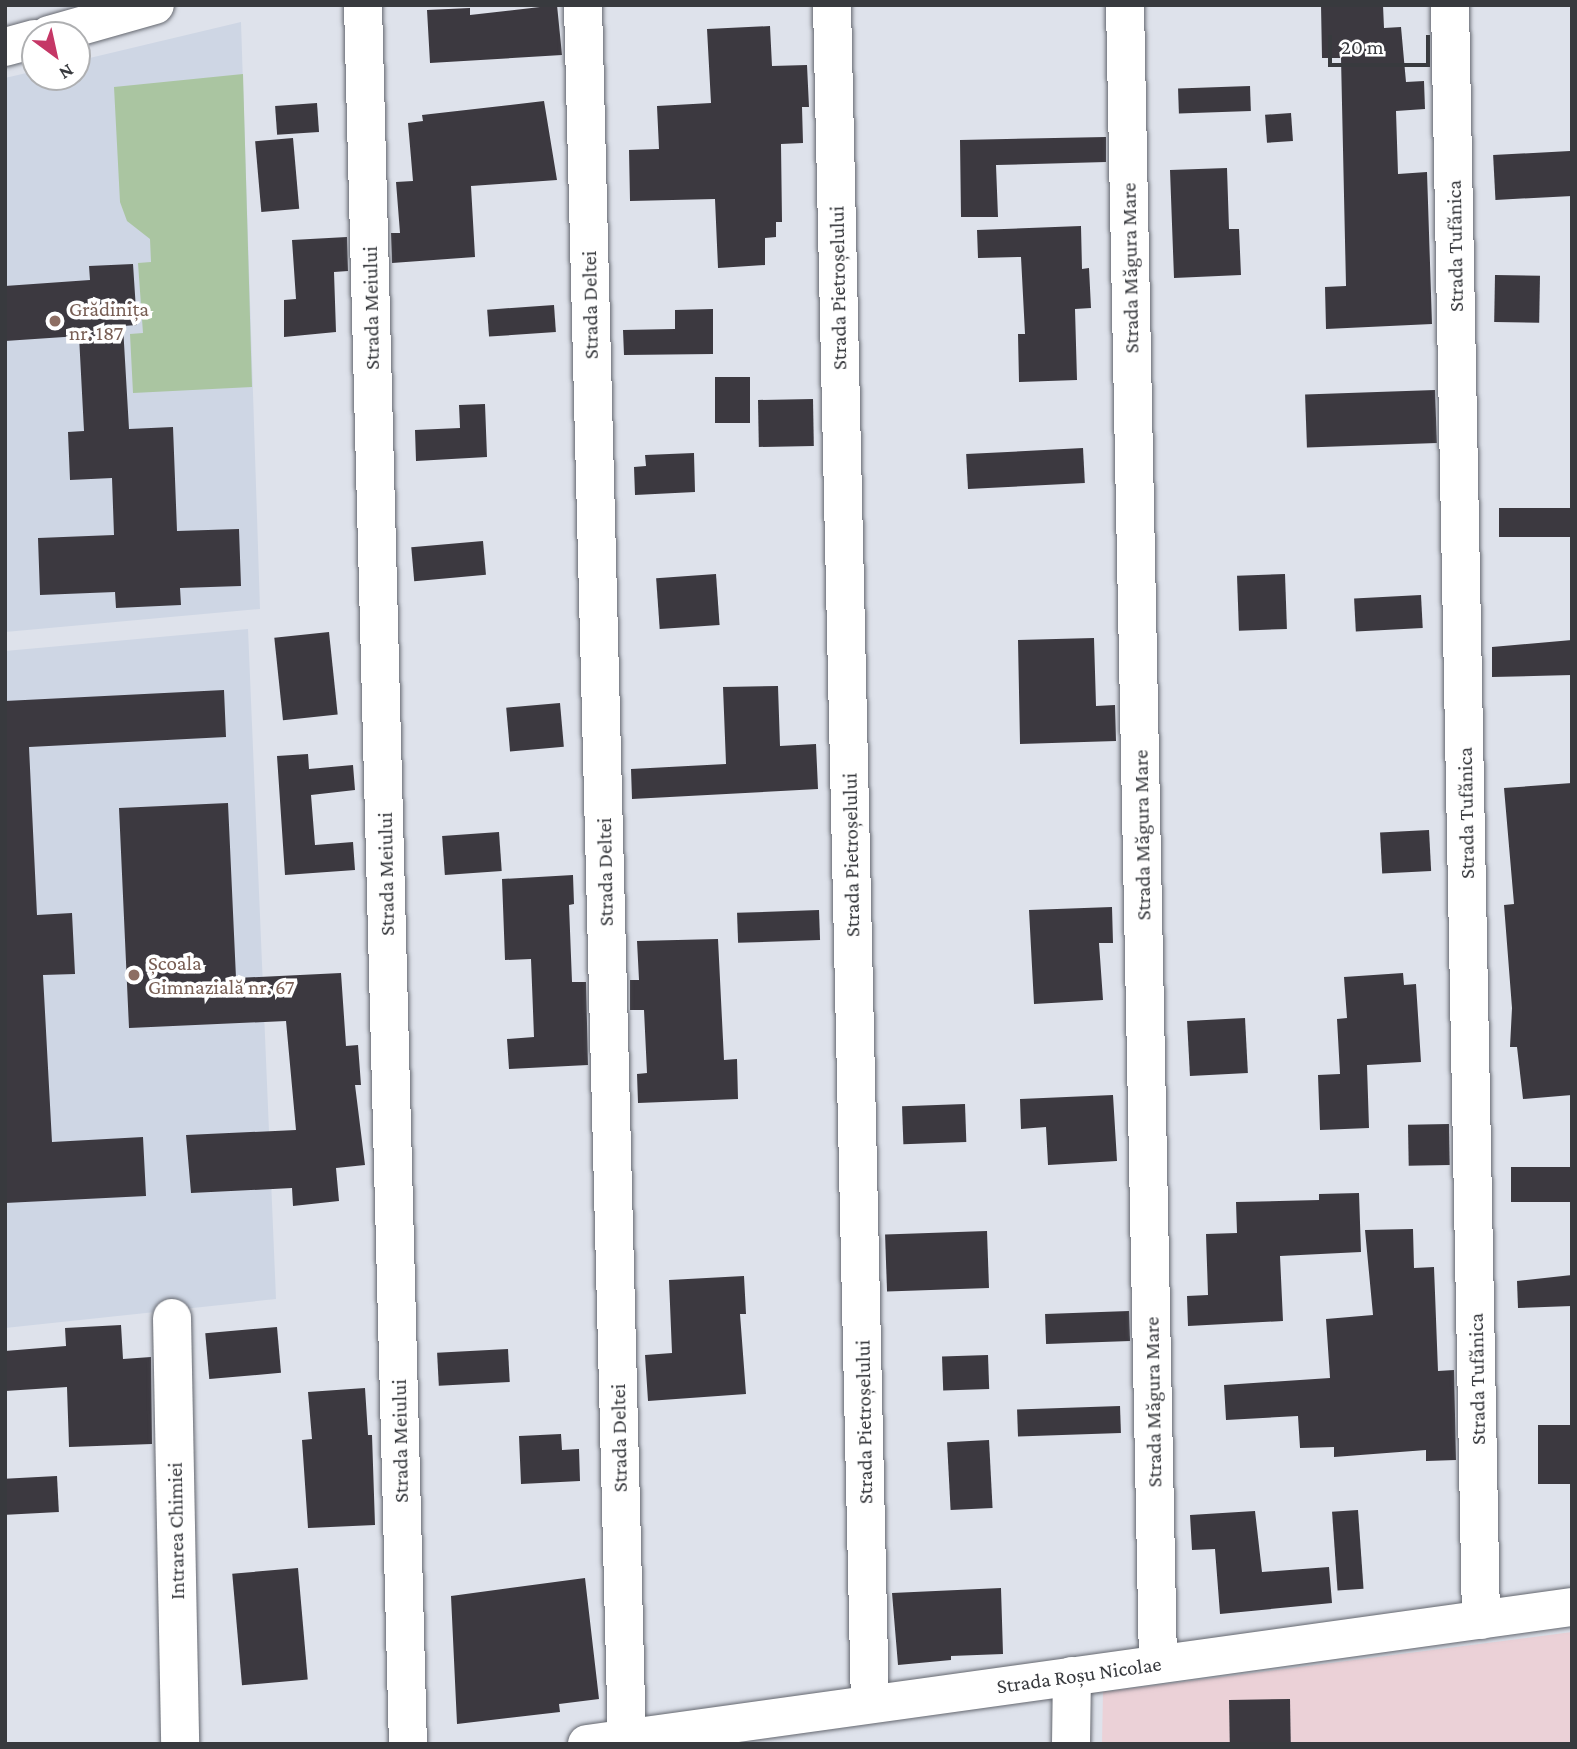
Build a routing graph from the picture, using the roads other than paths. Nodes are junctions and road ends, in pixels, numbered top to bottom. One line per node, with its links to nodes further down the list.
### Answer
1 (155, 5): 7 (street)
2 (363, 5): 17 (street, Strada Meiului)
3 (583, 5): 15 (street, Strada Deltei)
4 (832, 5): 13 (street, Strada Pietroșelului)
5 (1125, 5): 11 (street, Strada Măgura Mare)
6 (1450, 5): 10 (street, Strada Tufănica)
7 (91, 23)
8 (172, 1318): 16 (street, Intrarea Chimiei)
9 (1572, 1607): 10 (street, Strada Roșu Nicolae)
10 (1481, 1620): 11 (street, Strada Roșu Nicolae)
11 (1158, 1664): 12 (street, Strada Roșu Nicolae)
12 (1072, 1676): 13 (street, Strada Roșu Nicolae); 19 (street)
13 (870, 1704): 14 (street, Strada Roșu Nicolae)
14 (767, 1731): 15 (street, Strada Roșu Nicolae)
15 (627, 1738): 18 (street, Strada Roșu Nicolae)
16 (180, 1744)
17 (408, 1744)
18 (587, 1744)
19 (1071, 1744)

